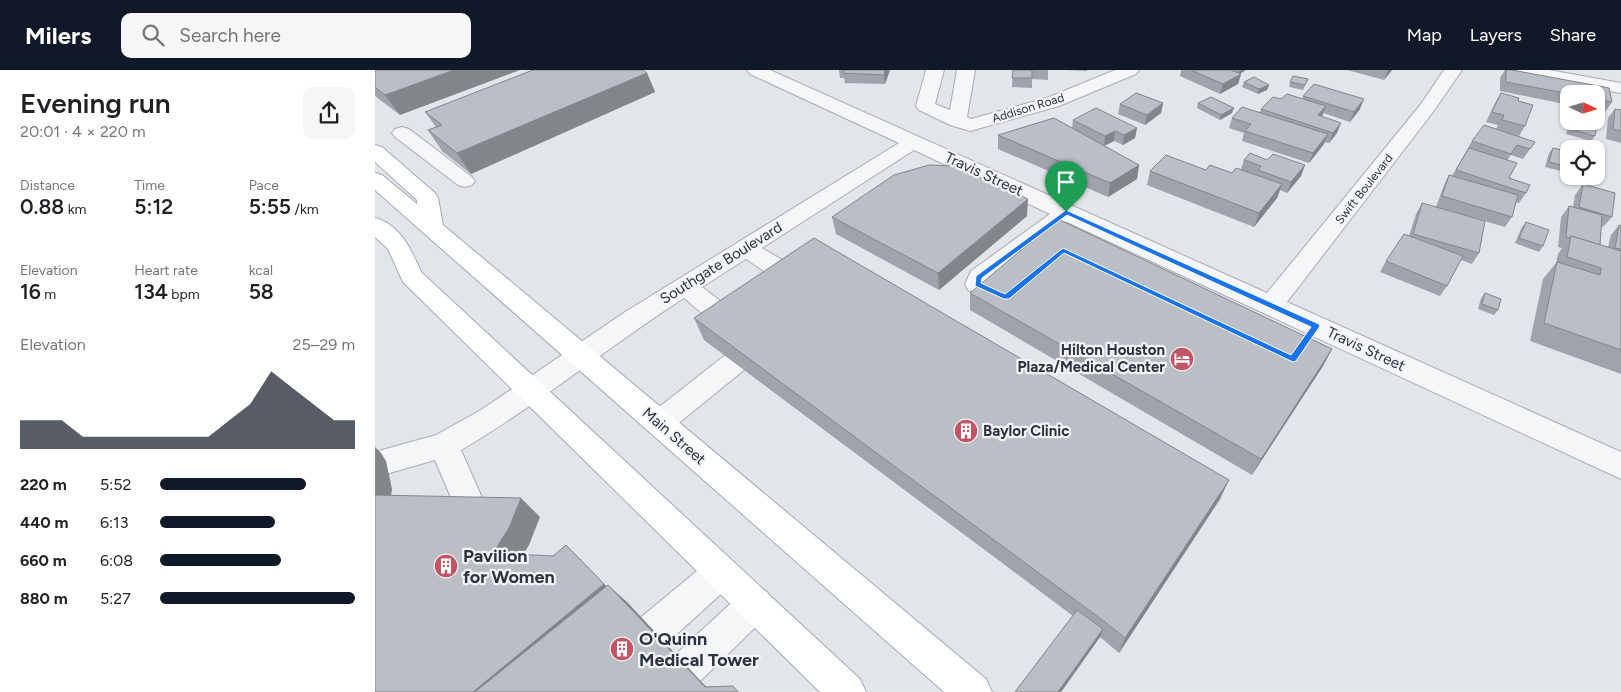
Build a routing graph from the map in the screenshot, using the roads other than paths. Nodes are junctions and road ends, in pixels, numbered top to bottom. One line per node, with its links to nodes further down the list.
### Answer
1 (756, 70): 10 (street, Travis Street)
2 (935, 70): 8 (street, Addison Road)
3 (967, 70): 8 (street)
4 (1130, 70): 8 (street, Addison Road)
5 (1453, 70): 26 (street, Swift Boulevard)
6 (1520, 70): 7 (street)
7 (1621, 88)
8 (957, 120)
9 (402, 133): 13 (street)
10 (914, 142): 14 (street, Travis Street); 21 (street, Southgate Boulevard)
11 (375, 151): 17 (main road)
12 (375, 179): 17 (main road, Main Street)
13 (465, 182)
14 (1066, 212): 15 (street, Travis Street); 25 (street)
15 (1094, 224): 19 (street); 26 (street, Travis Street)
16 (375, 225): 20 (main road)
17 (432, 228): 29 (main road, Main Street)
18 (375, 234): 20 (main road)
19 (1075, 241)
20 (398, 246): 31 (main road)
21 (745, 248): 22 (street); 24 (street, Southgate Boulevard)
22 (793, 277)
23 (1028, 280): 25 (street)
24 (685, 286): 28 (street); 29 (street, Southgate Boulevard)
25 (1006, 297): 27 (street)
26 (1271, 306): 35 (street, Travis Street)
27 (1032, 312)
28 (730, 322)
29 (581, 355): 31 (street, Southgate Boulevard); 32 (main road, Main Street)
30 (735, 363): 32 (street)
31 (531, 389): 33 (street, Southgate Boulevard); 37 (main road)
32 (659, 423): 42 (main road, Main Street)
33 (444, 444): 34 (street, Southgate Boulevard); 36 (street)
34 (387, 461)
35 (1621, 466)
36 (474, 516)
37 (721, 572): 38 (main road); 39 (street)
38 (755, 604): 40 (street); 41 (main road)
39 (653, 631)
40 (662, 692)
41 (847, 692)
42 (973, 692)

